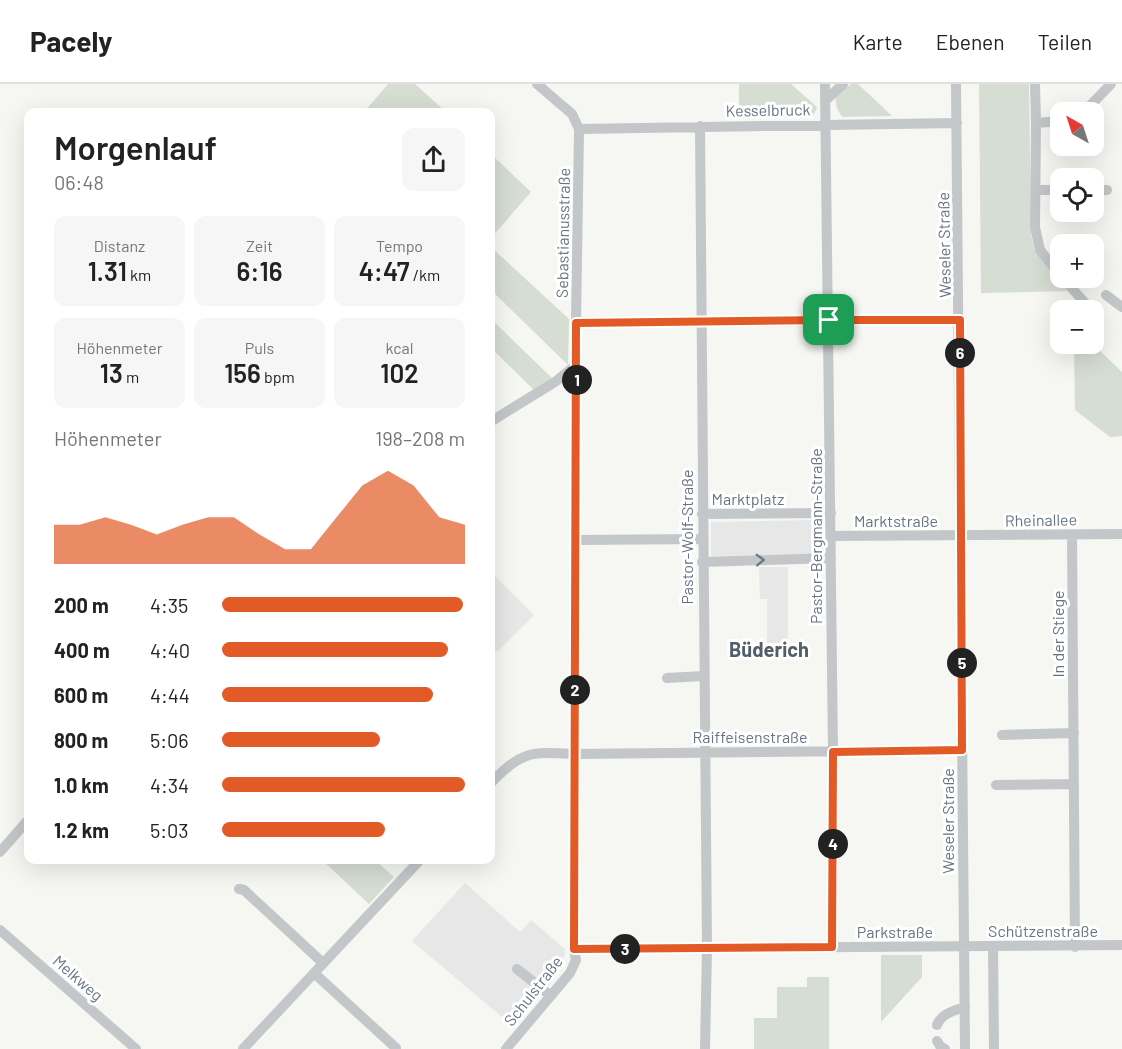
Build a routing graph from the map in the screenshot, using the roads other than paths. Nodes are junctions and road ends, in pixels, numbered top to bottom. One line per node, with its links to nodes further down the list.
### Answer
1 (537, 84): 14 (street)
2 (825, 84): 7 (street, Pastor-Bergmann-Straße)
3 (843, 84): 7 (street)
4 (956, 84): 10 (street, Weseler Straße)
5 (1035, 84): 11 (street)
6 (1111, 84): 8 (street)
7 (827, 99): 12 (street, Pastor-Bergmann-Straße)
8 (1094, 102)
9 (1050, 122): 11 (street)
10 (957, 123): 12 (street, Kesselbruck); 23 (street, Weseler Straße)
11 (1036, 123): 15 (street)
12 (827, 125): 13 (street, Kesselbruck); 22 (street, Pastor-Bergmann-Straße)
13 (700, 126): 14 (street, Kesselbruck); 24 (street, Pastor-Wolf-Straße)
14 (579, 129): 25 (street, Sebastianusstraße)
15 (1036, 190): 16 (street); 17 (street)
16 (1050, 190)
17 (1050, 262)
18 (1073, 288): 20 (street)
19 (1106, 295): 21 (street)
20 (1083, 300)
21 (1122, 307)
22 (829, 320): 23 (street); 24 (street); 28 (street, Pastor-Bergmann-Straße)
23 (960, 320): 33 (street, Weseler Straße)
24 (700, 322): 25 (street); 29 (street, Pastor-Wolf-Straße)
25 (576, 323): 26 (street, Sebastianusstraße)
26 (577, 364): 27 (street); 35 (street, Sebastianusstraße)
27 (495, 419)
28 (831, 513): 29 (street, Marktplatz); 32 (street, Pastor-Bergmann-Straße)
29 (702, 514): 34 (street, Pastor-Wolf-Straße)
30 (1122, 534): 31 (street, Rheinallee)
31 (1072, 535): 33 (street, Rheinallee); 40 (street, In der Stiege)
32 (831, 536): 33 (street, Marktstraße); 36 (street, Pastor-Bergmann-Straße)
33 (961, 536): 42 (street, Weseler Straße)
34 (702, 539): 35 (street); 37 (street, Pastor-Wolf-Straße)
35 (576, 540): 45 (street, Sebastianusstraße)
36 (831, 558): 37 (street, one-way to 36); 44 (street, Pastor-Bergmann-Straße)
37 (702, 562): 38 (street, Pastor-Wolf-Straße)
38 (703, 676): 39 (street); 43 (street, Pastor-Wolf-Straße)
39 (667, 678)
40 (1074, 733): 41 (street); 47 (street, In der Stiege)
41 (1002, 735)
42 (962, 750): 44 (street, Raiffeisenstraße); 55 (street, Weseler Straße)
43 (704, 752): 44 (street, Raiffeisenstraße); 45 (street, Raiffeisenstraße); 59 (street, Pastor-Wolf-Straße)
44 (833, 752): 57 (street, Pastor-Bergmann-Straße)
45 (575, 754): 46 (street, Raiffeisenstraße); 60 (street, Sebastianusstraße)
46 (495, 780)
47 (1074, 784): 48 (street); 58 (street, In der Stiege)
48 (996, 785)
49 (24, 825): 50 (street)
50 (0, 852)
51 (416, 864): 61 (street)
52 (239, 889): 61 (street)
53 (0, 930): 68 (street, Melkweg)
54 (1122, 945): 58 (street, Schützenstraße)
55 (964, 946): 56 (street, Schützenstraße); 57 (street, Parkstraße); 65 (street, Weseler Straße)
56 (993, 946): 58 (street, Schützenstraße); 73 (street)
57 (832, 947): 59 (street, Parkstraße)
58 (1075, 947)
59 (706, 948): 60 (street, Parkstraße); 71 (street, Pastor-Wolf-Straße)
60 (574, 949): 64 (street, Schulstraße)
61 (323, 963): 63 (street)
62 (517, 969): 64 (street)
63 (314, 973): 67 (street); 69 (street)
64 (550, 996): 70 (street, Schulstraße)
65 (965, 1007): 66 (street); 72 (street, Weseler Straße)
66 (937, 1025)
67 (396, 1048)
68 (136, 1049)
69 (243, 1049)
70 (506, 1049)
71 (705, 1049)
72 (965, 1049)
73 (994, 1049)

